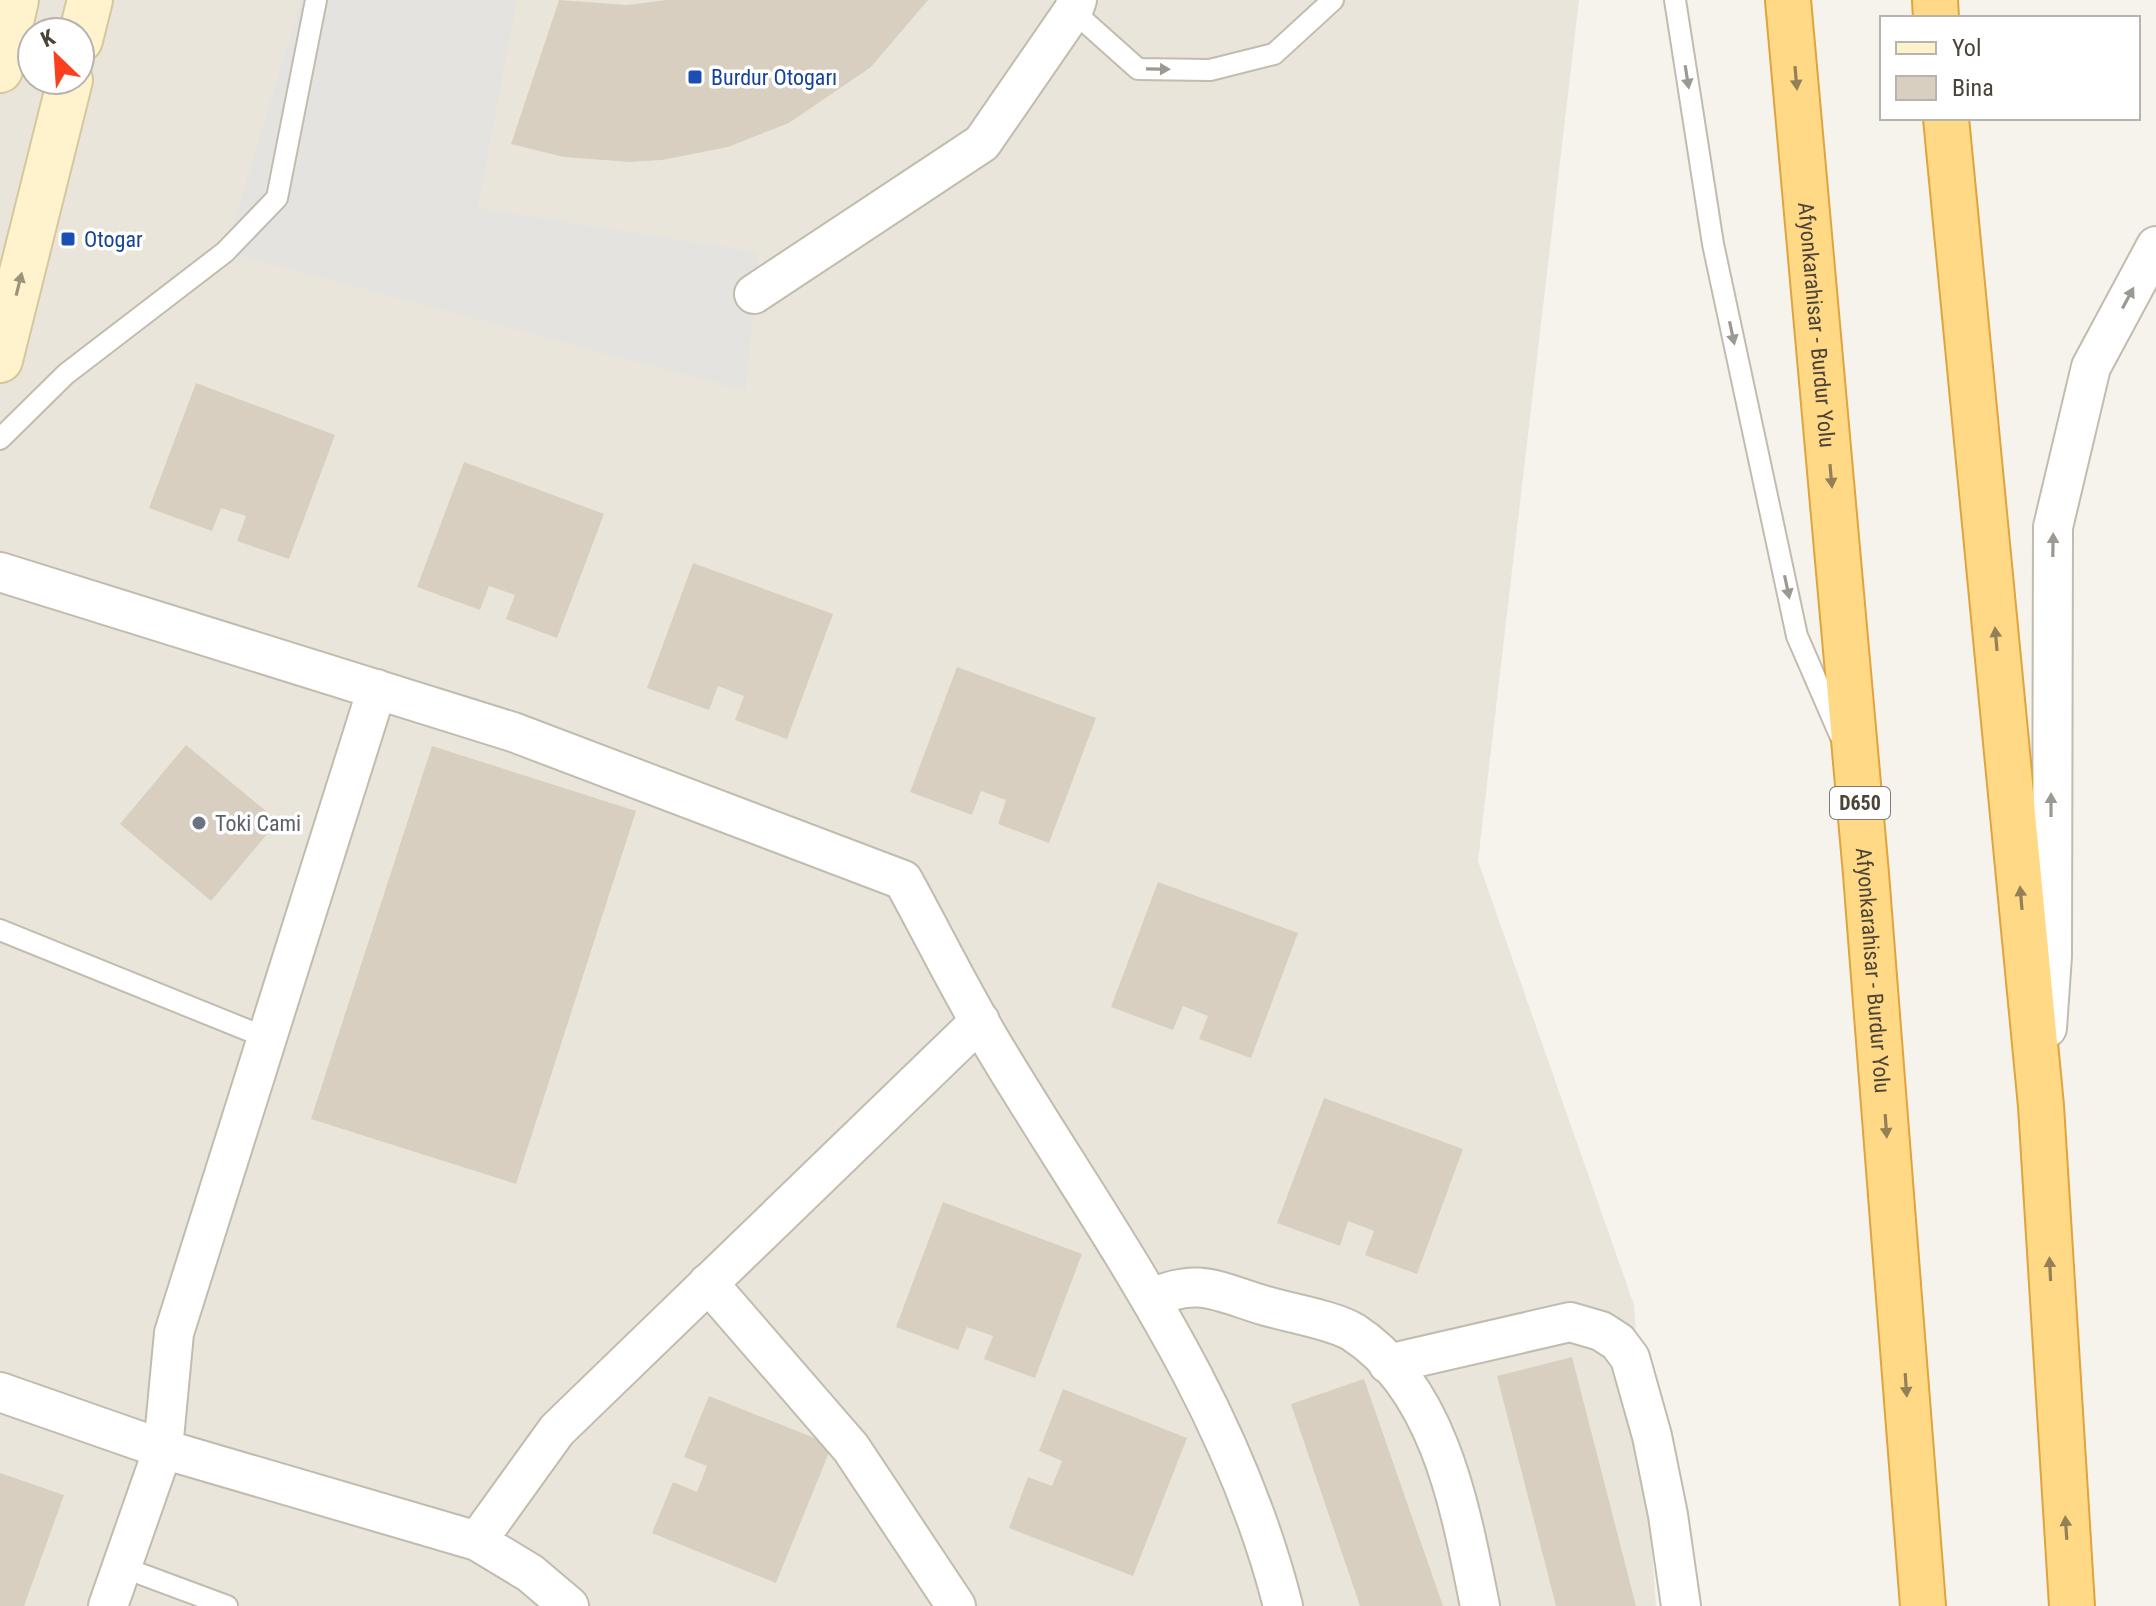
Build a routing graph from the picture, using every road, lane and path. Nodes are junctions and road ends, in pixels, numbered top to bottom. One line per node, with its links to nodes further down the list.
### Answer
1 (16, 0): 7 (main road)
2 (316, 0): 13 (lane)
3 (1333, 0): 6 (lane, one-way to 3)
4 (1675, 0): 16 (lane, one-way to 16)
5 (1788, 0): 16 (highway, Afyonkarahisar - Burdur Yolu / D650, one-way to 16)
6 (1075, 6): 11 (street)
7 (0, 70)
8 (66, 96): 12 (main road, one-way to 8)
9 (1946, 120): 20 (highway, one-way to 9)
10 (2156, 246): 20 (street, one-way to 10)
11 (754, 294)
12 (0, 360)
13 (0, 439)
14 (2, 579): 15 (street)
15 (377, 689): 18 (street); 19 (street)
16 (1857, 775): 35 (highway, Afyonkarahisar - Burdur Yolu / D650, one-way to 35)
17 (0, 930): 19 (lane)
18 (980, 1021): 21 (street); 22 (street)
19 (267, 1038): 25 (street)
20 (2041, 1106): 36 (highway, one-way to 20)
21 (708, 1283): 26 (street); 31 (street)
22 (1150, 1299): 23 (street); 32 (street)
23 (1388, 1364): 33 (street); 34 (street)
24 (0, 1392): 25 (street)
25 (163, 1449): 26 (street); 27 (street)
26 (477, 1541): 30 (street)
27 (122, 1567): 28 (street); 29 (lane)
28 (108, 1606)
29 (227, 1606)
30 (569, 1606)
31 (956, 1606)
32 (1283, 1606)
33 (1480, 1606)
34 (1681, 1606)
35 (1923, 1606)
36 (2072, 1606)

